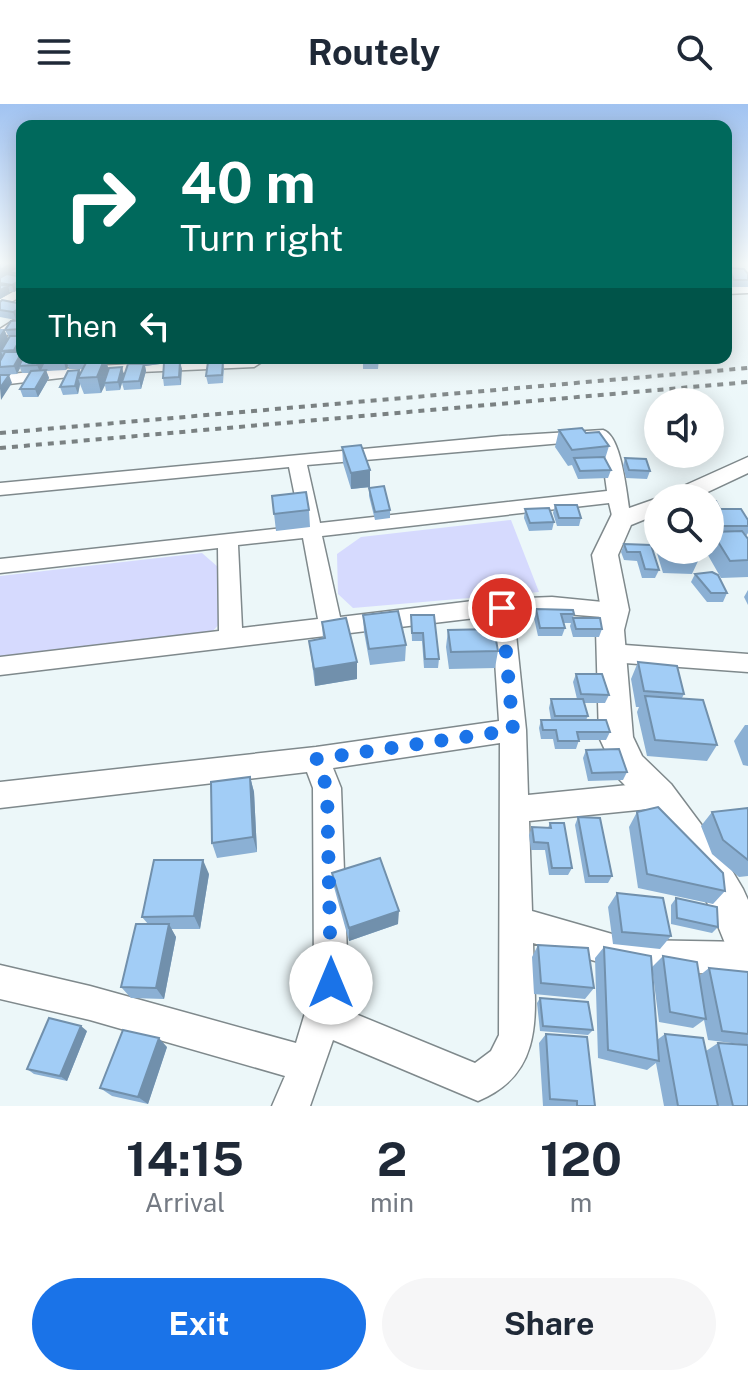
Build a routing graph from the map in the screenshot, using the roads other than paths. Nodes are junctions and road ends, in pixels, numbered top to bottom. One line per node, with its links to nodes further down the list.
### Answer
1 (16, 324): 2 (street)
2 (0, 336)
3 (231, 364): 4 (street)
4 (0, 380)
5 (297, 460): 8 (street); 10 (street); 11 (street)
6 (748, 464): 7 (street)
7 (706, 484)
8 (0, 489)
9 (644, 506): 10 (street)
10 (619, 508): 11 (street); 15 (street)
11 (314, 531): 12 (street); 16 (street)
12 (228, 540): 13 (street); 17 (street)
13 (0, 566)
14 (502, 608): 15 (street); 16 (street); 21 (street)
15 (615, 610): 18 (street)
16 (331, 627): 17 (street)
17 (231, 639): 20 (street)
18 (611, 653): 19 (street); 24 (street)
19 (748, 663)
20 (0, 666)
21 (513, 730): 22 (street); 25 (street)
22 (316, 759): 23 (street); 31 (street)
23 (0, 795)
24 (658, 795): 25 (street); 26 (street)
25 (514, 809): 27 (street)
26 (738, 902): 28 (street)
27 (517, 922): 29 (street); 31 (street)
28 (748, 948)
29 (748, 958)
30 (0, 982): 32 (street)
31 (322, 1018): 32 (street)
32 (308, 1064): 33 (street)
33 (291, 1106)

